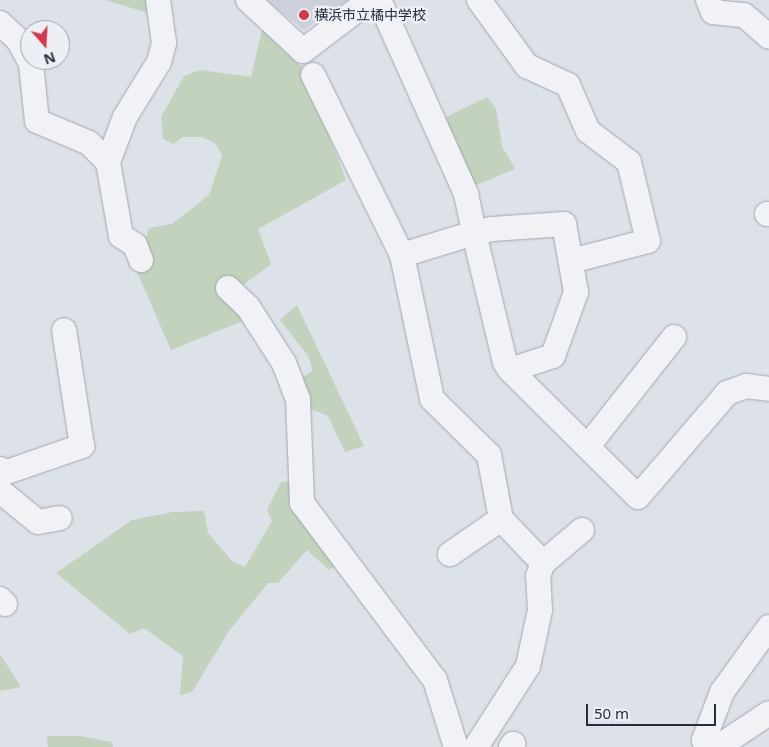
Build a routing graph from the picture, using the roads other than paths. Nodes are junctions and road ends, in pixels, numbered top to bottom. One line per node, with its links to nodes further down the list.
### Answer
1 (158, 0): 10 (street)
2 (248, 0): 3 (street)
3 (370, 0)
4 (379, 0): 11 (street)
5 (479, 0): 14 (street)
6 (708, 0): 8 (street)
7 (0, 23): 10 (street)
8 (769, 36)
9 (313, 74): 12 (street)
10 (108, 162): 13 (street)
11 (474, 233): 12 (street); 14 (street); 18 (street)
12 (402, 255): 23 (street)
13 (141, 260)
14 (571, 262): 18 (street)
15 (228, 288): 30 (street)
16 (64, 330): 21 (street)
17 (674, 337): 20 (street)
18 (510, 370): 20 (street)
19 (769, 389): 20 (street)
20 (588, 446)
21 (1, 479): 22 (street)
22 (60, 518)
23 (501, 519): 25 (street); 26 (street)
24 (582, 530): 26 (street)
25 (450, 554)
26 (543, 563): 29 (street)
27 (769, 627): 31 (street)
28 (769, 713): 32 (street)
29 (482, 745)
30 (456, 747)
31 (706, 747)
32 (718, 747)

